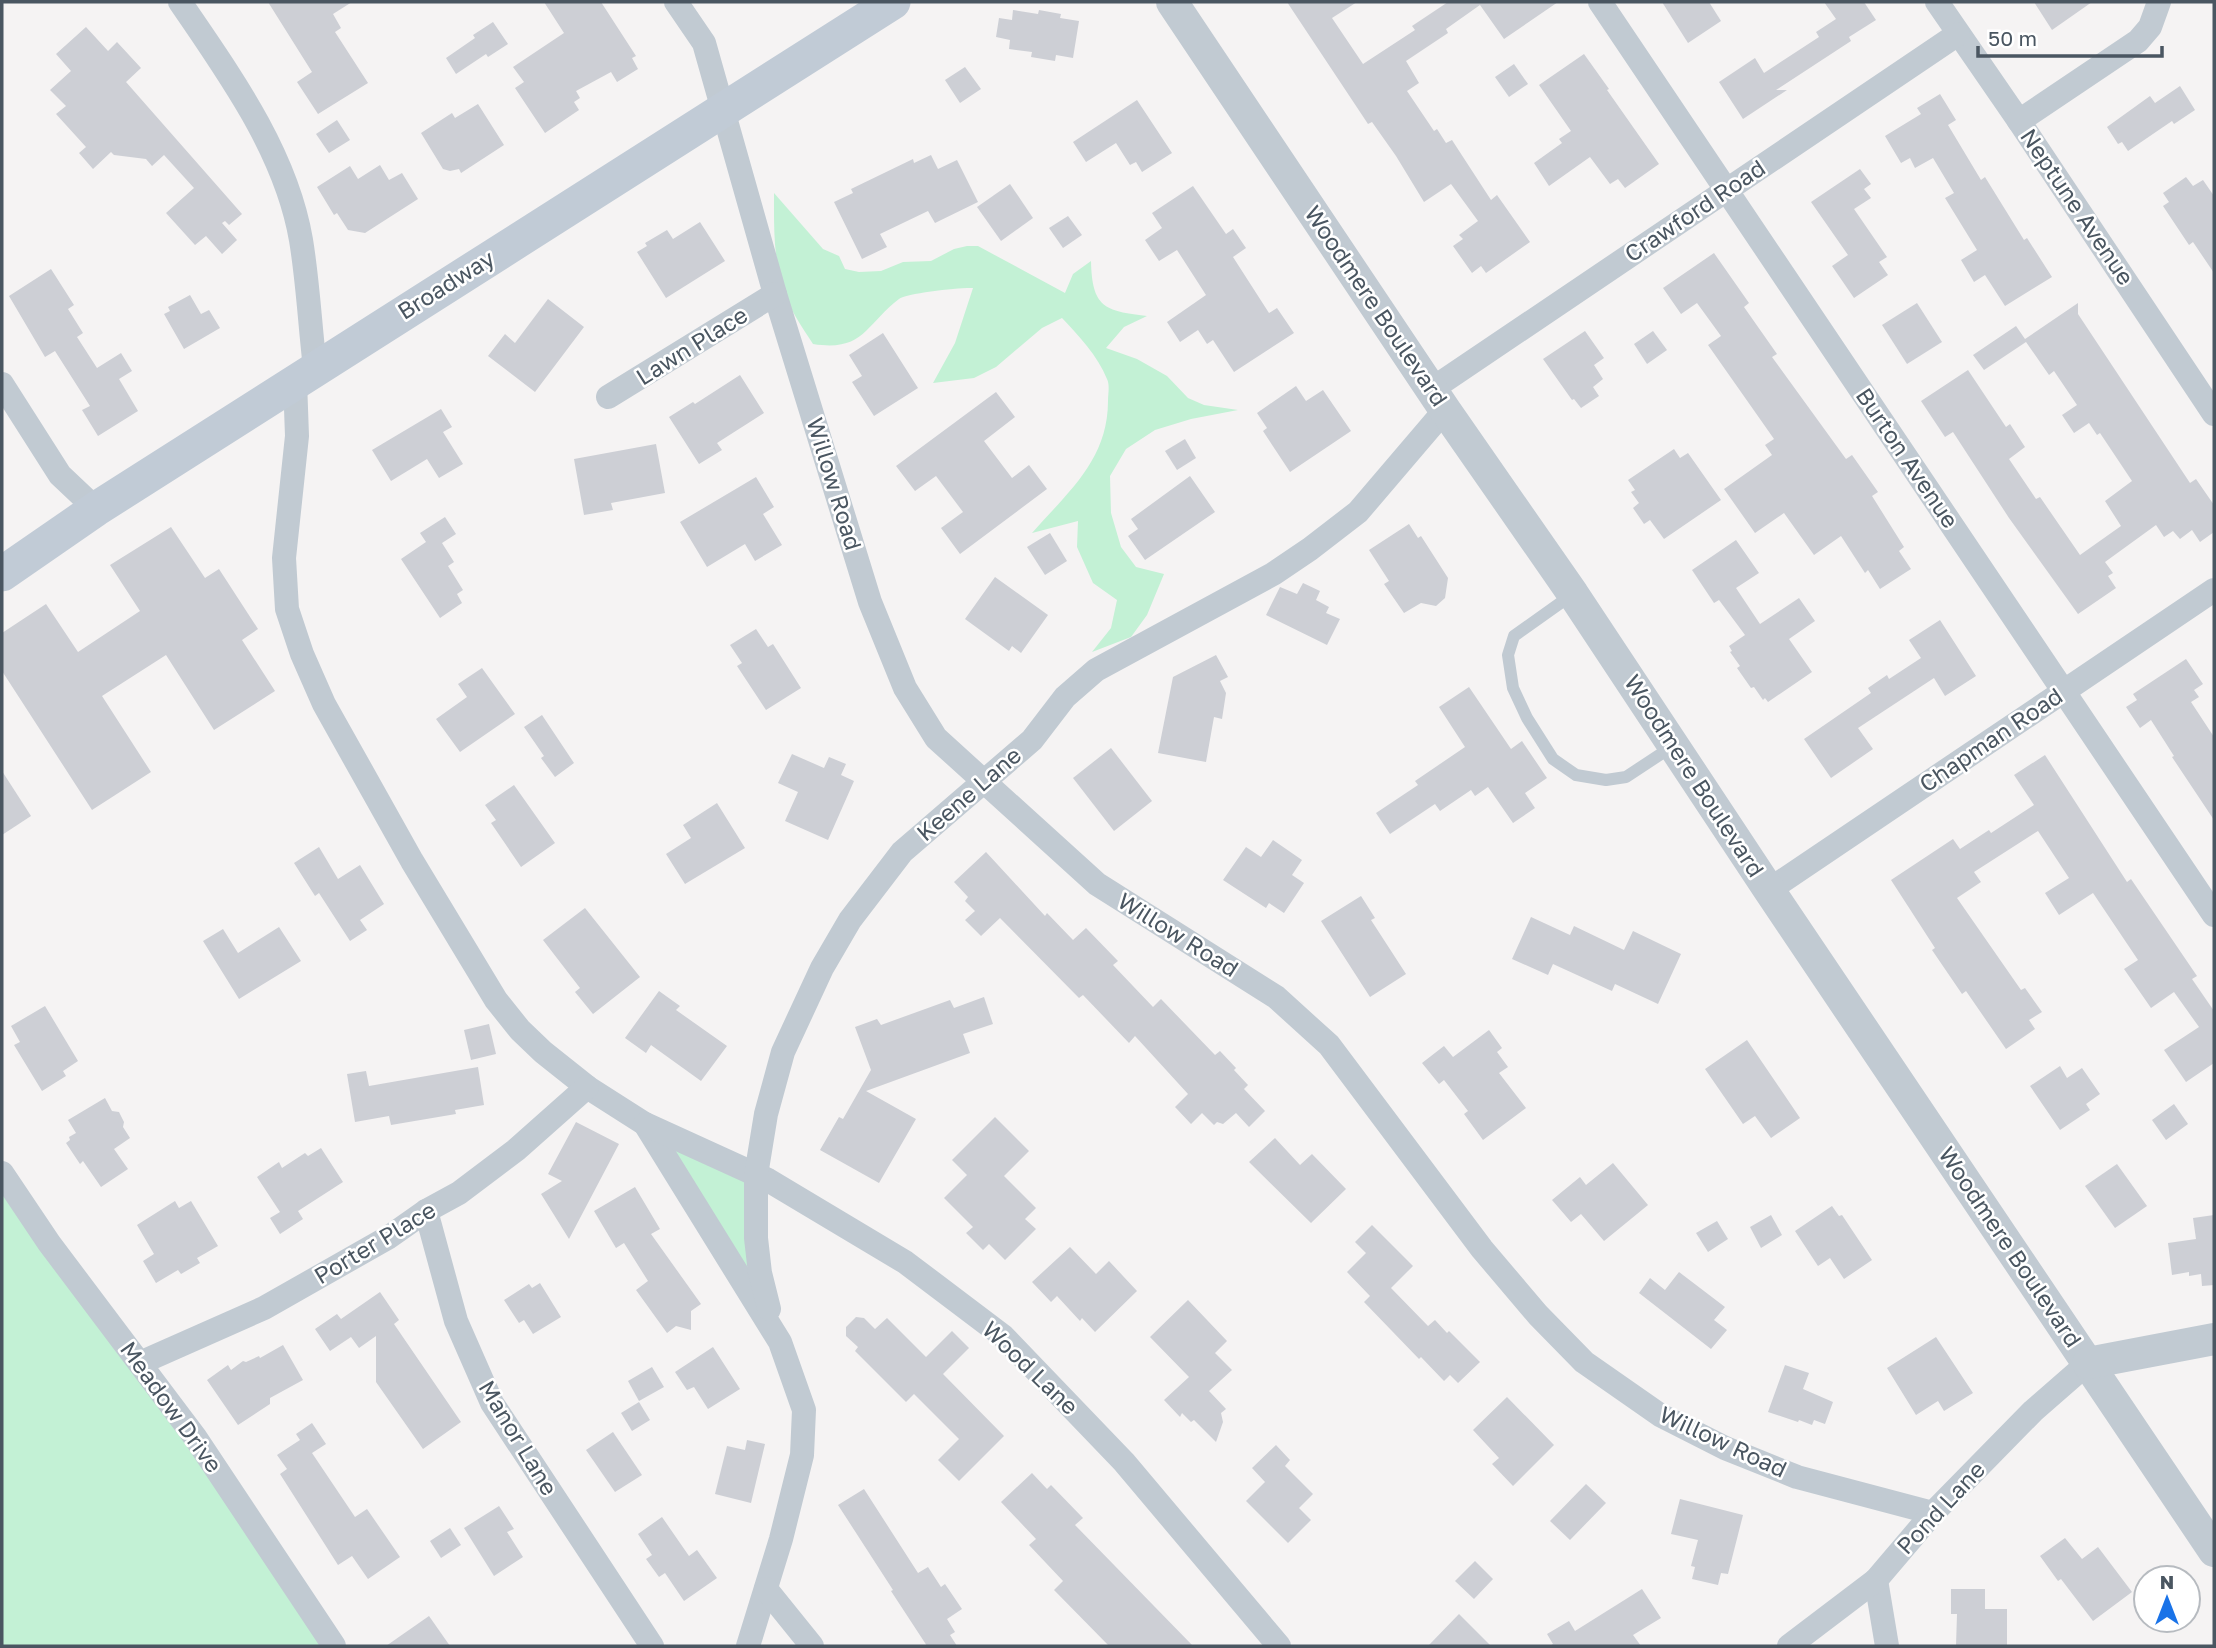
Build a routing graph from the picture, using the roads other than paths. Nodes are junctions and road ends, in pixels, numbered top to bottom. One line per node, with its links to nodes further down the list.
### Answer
1 (180, 2): 13 (street, Wood Lane)
2 (676, 2): 9 (street, Willow Road)
3 (893, 2): 9 (main road, Broadway)
4 (1172, 2): 16 (street, Woodmere Boulevard)
5 (1600, 2): 11 (street, Burton Avenue)
6 (1937, 2): 8 (street, Neptune Avenue)
7 (2159, 2): 10 (street)
8 (1958, 34): 10 (street, Neptune Avenue); 11 (street, Crawford Road)
9 (723, 110): 12 (street, Willow Road); 13 (main road, Broadway)
10 (2020, 121): 17 (street, Neptune Avenue)
11 (1727, 190): 16 (street, Crawford Road); 22 (street, Burton Avenue)
12 (775, 294): 15 (street, Lawn Place); 24 (street, Willow Road)
13 (305, 375): 18 (main road, Broadway); 27 (street, Wood Lane)
14 (2, 384): 18 (street)
15 (608, 397)
16 (1438, 399): 21 (street, Woodmere Boulevard); 24 (street, Keene Lane)
17 (2214, 414)
18 (96, 509): 19 (main road, Broadway)
19 (2, 573)
20 (2214, 590): 22 (street, Chapman Road)
21 (1573, 594): 23 (street, Woodmere Boulevard); 23 (lane)
22 (2064, 691): 25 (street, Chapman Road); 26 (street, Burton Avenue)
23 (1674, 746): 25 (street, Woodmere Boulevard)
24 (982, 781): 30 (street, Keene Lane); 36 (street, Willow Road)
25 (1769, 890): 35 (street, Woodmere Boulevard)
26 (2214, 915)
27 (587, 1087): 28 (street, Wood Lane); 31 (street, Porter Place)
28 (645, 1124): 30 (street, Wood Lane); 33 (street)
29 (2, 1172): 34 (street, Meadow Drive)
30 (756, 1175): 33 (street, Keene Lane); 44 (street, Wood Lane)
31 (426, 1211): 34 (street, Porter Place); 41 (street, Manor Lane)
32 (2214, 1339): 35 (street)
33 (780, 1342): 39 (street)
34 (139, 1363): 40 (street, Meadow Drive)
35 (2088, 1363): 36 (street, Pond Lane); 37 (street, Woodmere Boulevard)
36 (1933, 1513): 38 (street, Pond Lane)
37 (2214, 1551)
38 (1876, 1580): 45 (street, Pond Lane); 46 (street)
39 (766, 1590): 42 (street); 43 (street)
40 (334, 1646)
41 (652, 1646)
42 (748, 1646)
43 (812, 1646)
44 (1279, 1646)
45 (1789, 1646)
46 (1887, 1646)

